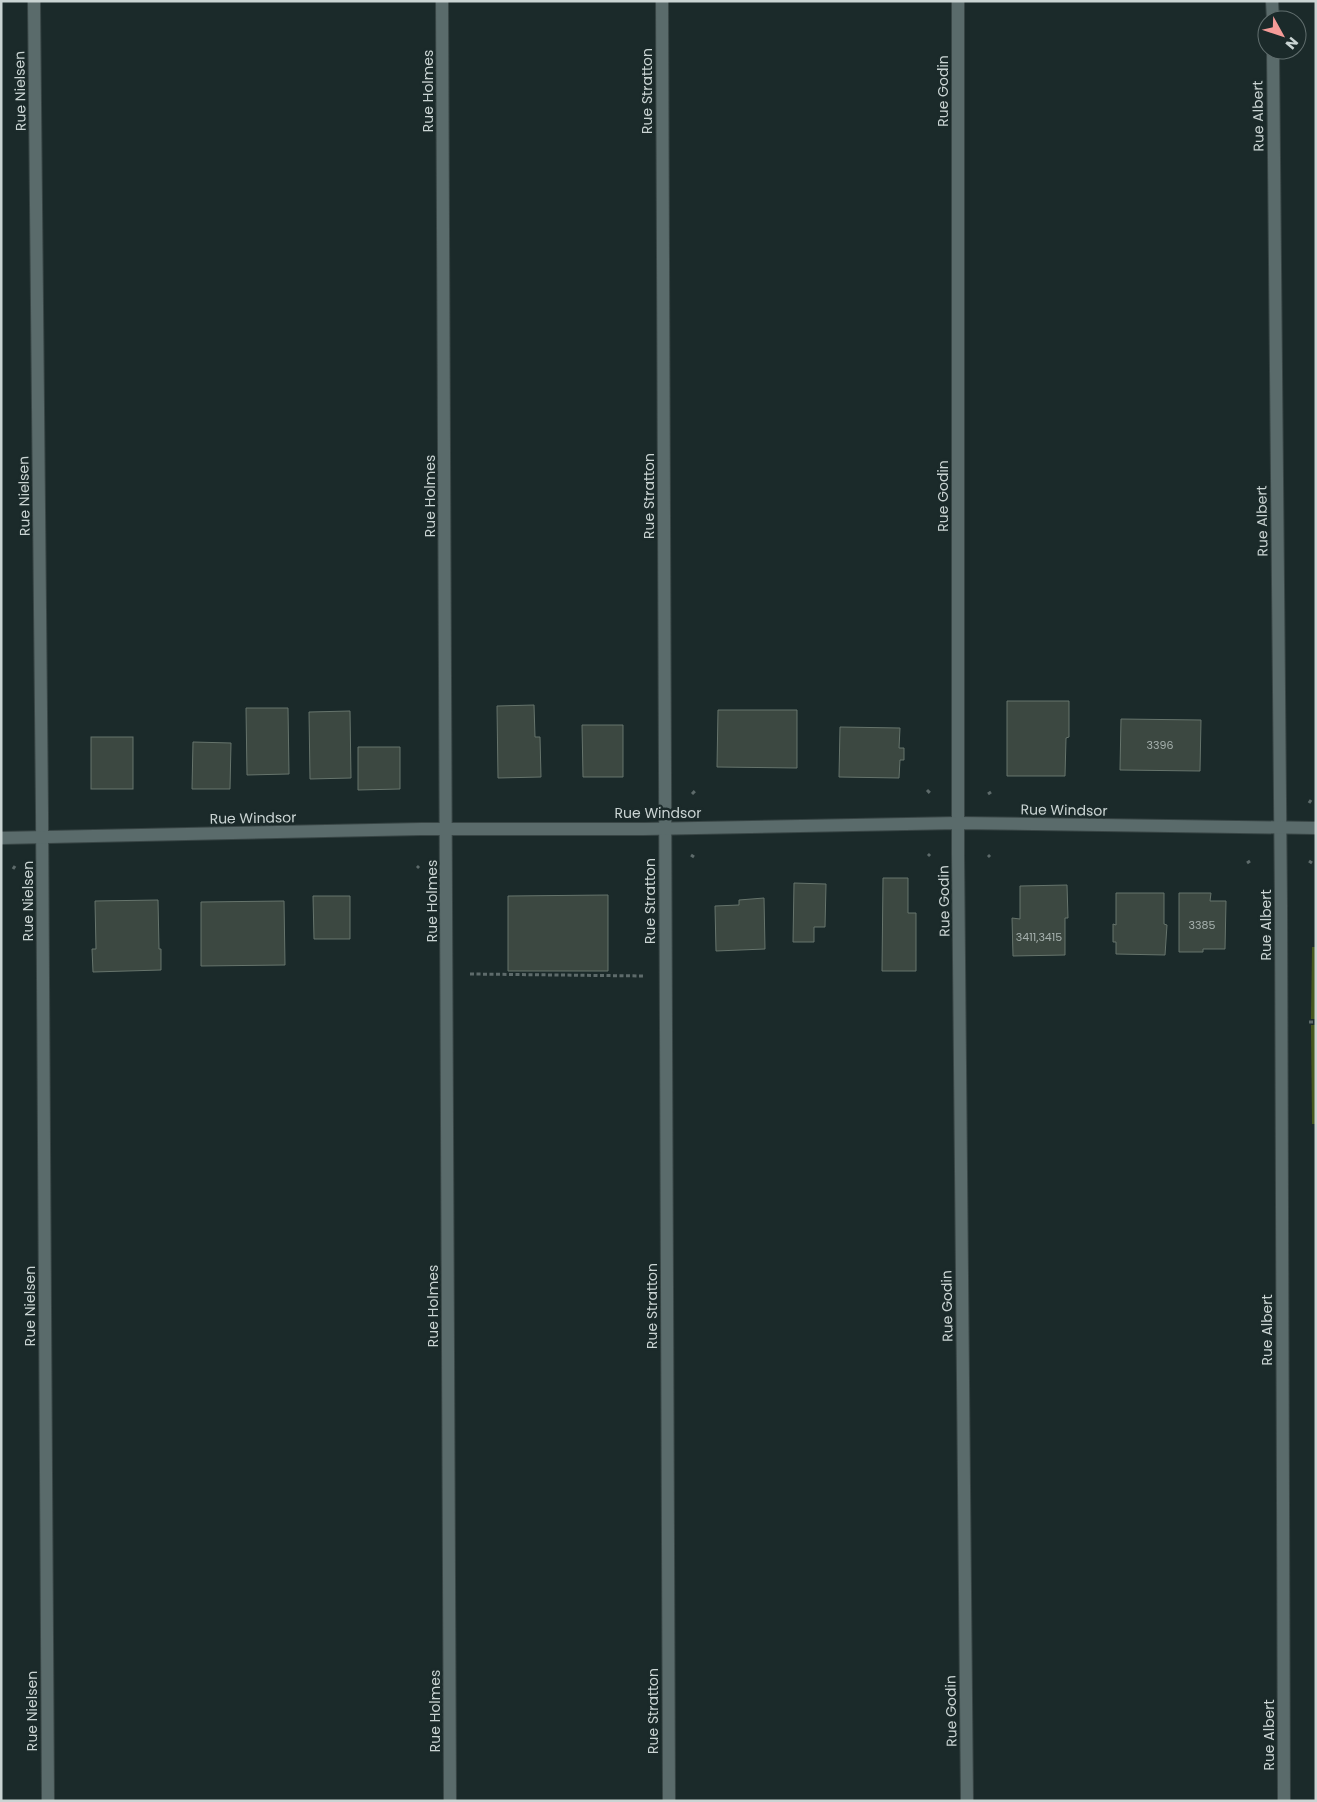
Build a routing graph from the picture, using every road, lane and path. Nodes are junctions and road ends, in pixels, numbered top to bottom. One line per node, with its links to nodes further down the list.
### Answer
1 (34, 1): 12 (street, Rue Nielsen)
2 (442, 1): 7 (street, Rue Holmes)
3 (662, 1): 10 (street, Rue Stratton)
4 (958, 1): 6 (street, Rue Godin)
5 (1273, 60): 8 (street, Rue Albert)
6 (958, 823): 8 (street, Rue Windsor); 10 (street, Rue Windsor); 20 (street, Rue Godin)
7 (447, 828): 10 (street, Rue Windsor); 12 (street, Rue Windsor); 18 (street, Rue Holmes)
8 (1280, 828): 9 (street, Rue Windsor); 21 (street, Rue Albert)
9 (1316, 828)
10 (665, 829): 14 (street, Rue Stratton)
11 (1, 838): 12 (street, Rue Windsor)
12 (42, 838): 17 (street, Rue Nielsen)
13 (470, 974): 14 (path)
14 (666, 976): 19 (street, Rue Stratton)
15 (1309, 1022): 16 (path)
16 (1316, 1022)
17 (48, 1801)
18 (450, 1801)
19 (669, 1801)
20 (967, 1801)
21 (1284, 1801)

